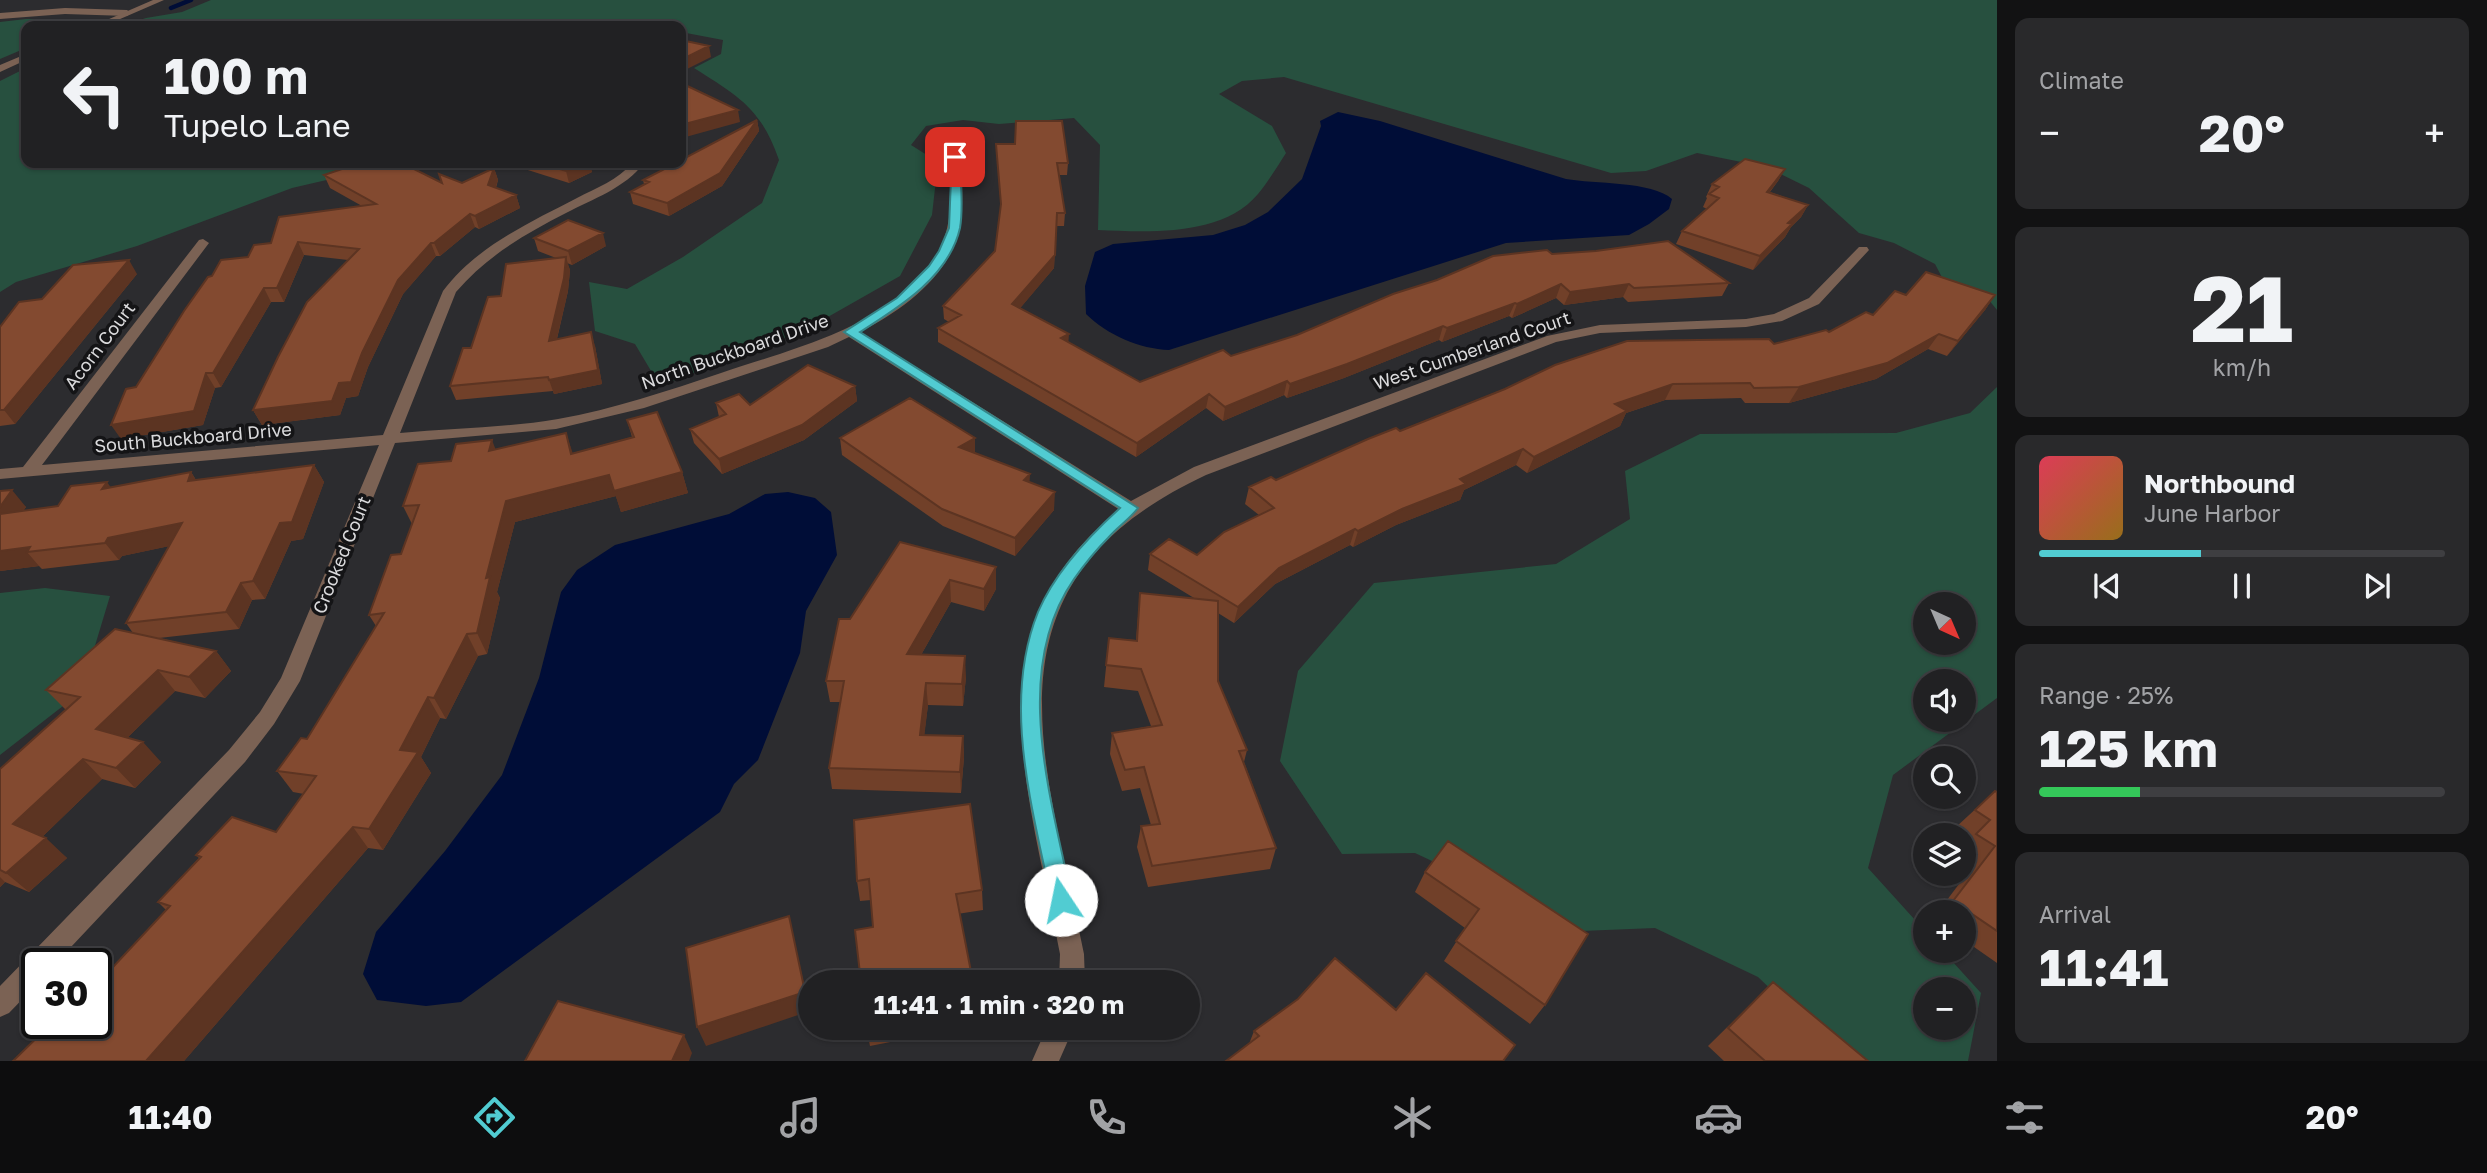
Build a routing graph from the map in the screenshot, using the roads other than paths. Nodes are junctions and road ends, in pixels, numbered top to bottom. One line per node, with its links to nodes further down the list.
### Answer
1 (160, 0): 2 (street)
2 (127, 13): 3 (street); 4 (street)
3 (0, 16)
4 (109, 21)
5 (21, 59): 6 (street)
6 (0, 69)
7 (956, 133): 11 (street, North Buckboard Drive)
8 (633, 168): 12 (street, Crooked Court)
9 (203, 243): 13 (street, Acorn Court)
10 (1863, 250): 15 (street, West Cumberland Court)
11 (851, 332): 12 (street, North Buckboard Drive); 15 (street)
12 (389, 439): 13 (street, South Buckboard Drive); 16 (street, Crooked Court)
13 (28, 472): 14 (street, South Buckboard Drive)
14 (0, 474)
15 (1130, 508): 17 (street, West Cumberland Court)
16 (54, 948)
17 (1072, 970)
18 (21, 982): 19 (street, Crooked Court)
19 (0, 1004)
20 (1055, 1040): 21 (street)
21 (1045, 1061)

